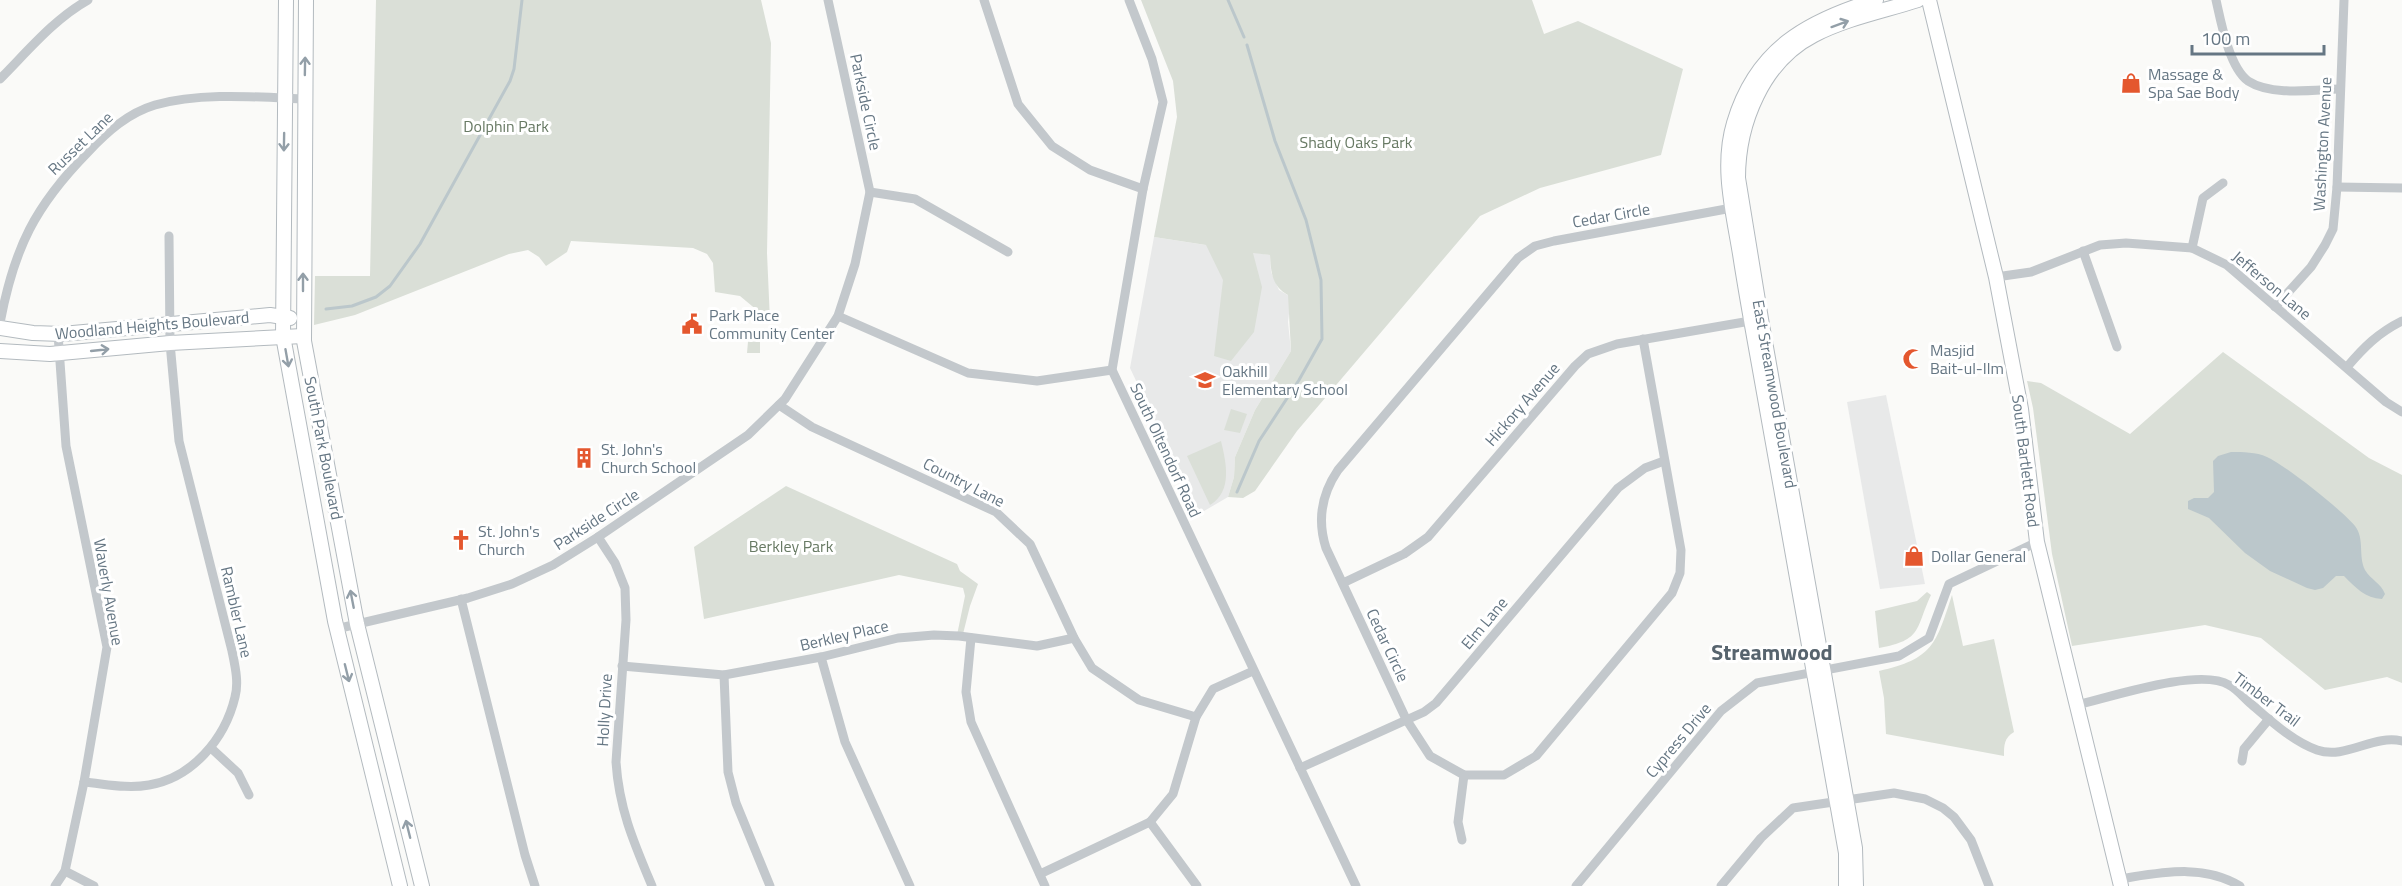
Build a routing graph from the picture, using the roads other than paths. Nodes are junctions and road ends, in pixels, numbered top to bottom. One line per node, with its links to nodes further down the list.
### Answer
1 (88, 0): 12 (street)
2 (286, 0): 14 (street, South Park Boulevard)
3 (306, 0): 15 (street, South Park Boulevard, one-way to 3)
4 (828, 0): 20 (street, Parkside Circle)
5 (984, 0): 19 (street)
6 (1129, 0): 19 (street, South Oltendorf Road)
7 (1876, 0): 21 (street, East Streamwood Boulevard)
8 (1918, 0): 21 (street, East Streamwood Boulevard, one-way to 8)
9 (1929, 0): 26 (street, South Bartlett Road)
10 (2216, 0): 13 (street)
11 (2344, 0): 13 (street, Washington Avenue)
12 (0, 79)
13 (2339, 89): 17 (street, Washington Avenue)
14 (285, 98): 15 (street, Russet Lane); 28 (street, South Park Boulevard, one-way to 28); 32 (street, Russet Lane)
15 (304, 99): 35 (street, South Park Boulevard, one-way to 15)
16 (2223, 183): 23 (street)
17 (2337, 187): 18 (street); 27 (street, Washington Avenue)
18 (2402, 188)
19 (1143, 189): 44 (street, South Oltendorf Road)
20 (870, 192): 25 (street); 29 (street, Parkside Circle)
21 (1737, 207): 30 (street, East Streamwood Boulevard); 50 (street, Cedar Circle)
22 (169, 236): 33 (street, Rambler Lane)
23 (2193, 248): 24 (street, Jefferson Lane); 27 (street, Jefferson Lane)
24 (2083, 251): 26 (street, Jefferson Lane); 40 (street)
25 (1008, 252)
26 (1996, 277): 49 (street, South Bartlett Road)
27 (2276, 307): 43 (street, Jefferson Lane)
28 (282, 316): 33 (street, Woodland Heights Boulevard); 35 (street, Woodland Heights Boulevard); 37 (street, South Park Boulevard)
29 (838, 316): 44 (street); 45 (street, Parkside Circle)
30 (1756, 320): 38 (street, Hickory Avenue); 59 (street, East Streamwood Boulevard)
31 (2402, 321): 43 (street)
32 (0, 322)
33 (170, 324): 36 (street, Woodland Heights Boulevard); 39 (street, Rambler Lane)
34 (0, 328): 36 (street, Woodland Heights Boulevard)
35 (303, 329): 37 (street, Woodland Heights Boulevard); 52 (street, South Park Boulevard, one-way to 35)
36 (58, 334): 42 (street, Waverly Avenue)
37 (283, 336): 39 (street, Woodland Heights Boulevard); 53 (street, South Park Boulevard, one-way to 53)
38 (1643, 339): 47 (street); 50 (street, Hickory Avenue)
39 (170, 343): 42 (street, Woodland Heights Boulevard, one-way to 39); 66 (street, Rambler Lane)
40 (2117, 347)
41 (0, 351): 42 (street, Woodland Heights Boulevard)
42 (59, 353): 70 (street, Waverly Avenue)
43 (2347, 367): 46 (street, Jefferson Lane)
44 (1112, 370): 58 (street, South Oltendorf Road)
45 (780, 405): 48 (street, Parkside Circle); 55 (street, Country Lane)
46 (2402, 412)
47 (1664, 461): 64 (street, Elm Lane); 69 (street)
48 (598, 537): 51 (street, Parkside Circle); 57 (street, Holly Drive)
49 (2037, 542): 59 (street, Cypress Drive); 61 (street, South Bartlett Road)
50 (1343, 583): 64 (street, Cedar Circle)
51 (461, 599): 52 (street, Parkside Circle); 82 (street)
52 (357, 624): 53 (street, Parkside Circle); 78 (street, South Park Boulevard, one-way to 52)
53 (336, 629): 81 (street, South Park Boulevard, one-way to 81)
54 (971, 638): 55 (street, Berkley Place); 56 (street, Berkley Place); 76 (street)
55 (1074, 638): 62 (street, Country Lane)
56 (821, 657): 60 (street, Berkley Place); 85 (street)
57 (622, 666): 60 (street, Berkley Place); 83 (street, Holly Drive)
58 (1253, 671): 62 (street); 68 (street, South Oltendorf Road)
59 (1819, 671): 72 (street, East Streamwood Boulevard); 89 (street, Cypress Drive)
60 (724, 675): 84 (street)
61 (2077, 705): 63 (street, Timber Trail); 77 (street, South Bartlett Road)
62 (1196, 717): 73 (street)
63 (2269, 719): 65 (street, Timber Trail); 67 (street)
64 (1406, 720): 68 (street, Elm Lane); 69 (street, Cedar Circle)
65 (2402, 741)
66 (211, 748): 70 (street, Rambler Lane); 71 (street)
67 (2242, 761)
68 (1300, 768): 88 (street, South Oltendorf Road)
69 (1464, 776): 74 (street)
70 (84, 782): 75 (street, Waverly Avenue)
71 (249, 795)
72 (1842, 800): 90 (street); 91 (street, East Streamwood Boulevard); 92 (street, East Streamwood Boulevard); 93 (street)
73 (1150, 822): 76 (street); 87 (street)
74 (1462, 840)
75 (66, 871): 79 (street, Waverly Avenue); 80 (street)
76 (1040, 874): 86 (street)
77 (2120, 883): 94 (street)
78 (418, 885)
79 (55, 886)
80 (93, 886)
81 (400, 886)
82 (535, 886)
83 (652, 886)
84 (770, 886)
85 (910, 886)
86 (1045, 886)
87 (1197, 886)
88 (1356, 886)
89 (1576, 886)
90 (1721, 886)
91 (1846, 886)
92 (1856, 886)
93 (1989, 886)
94 (2240, 886)

